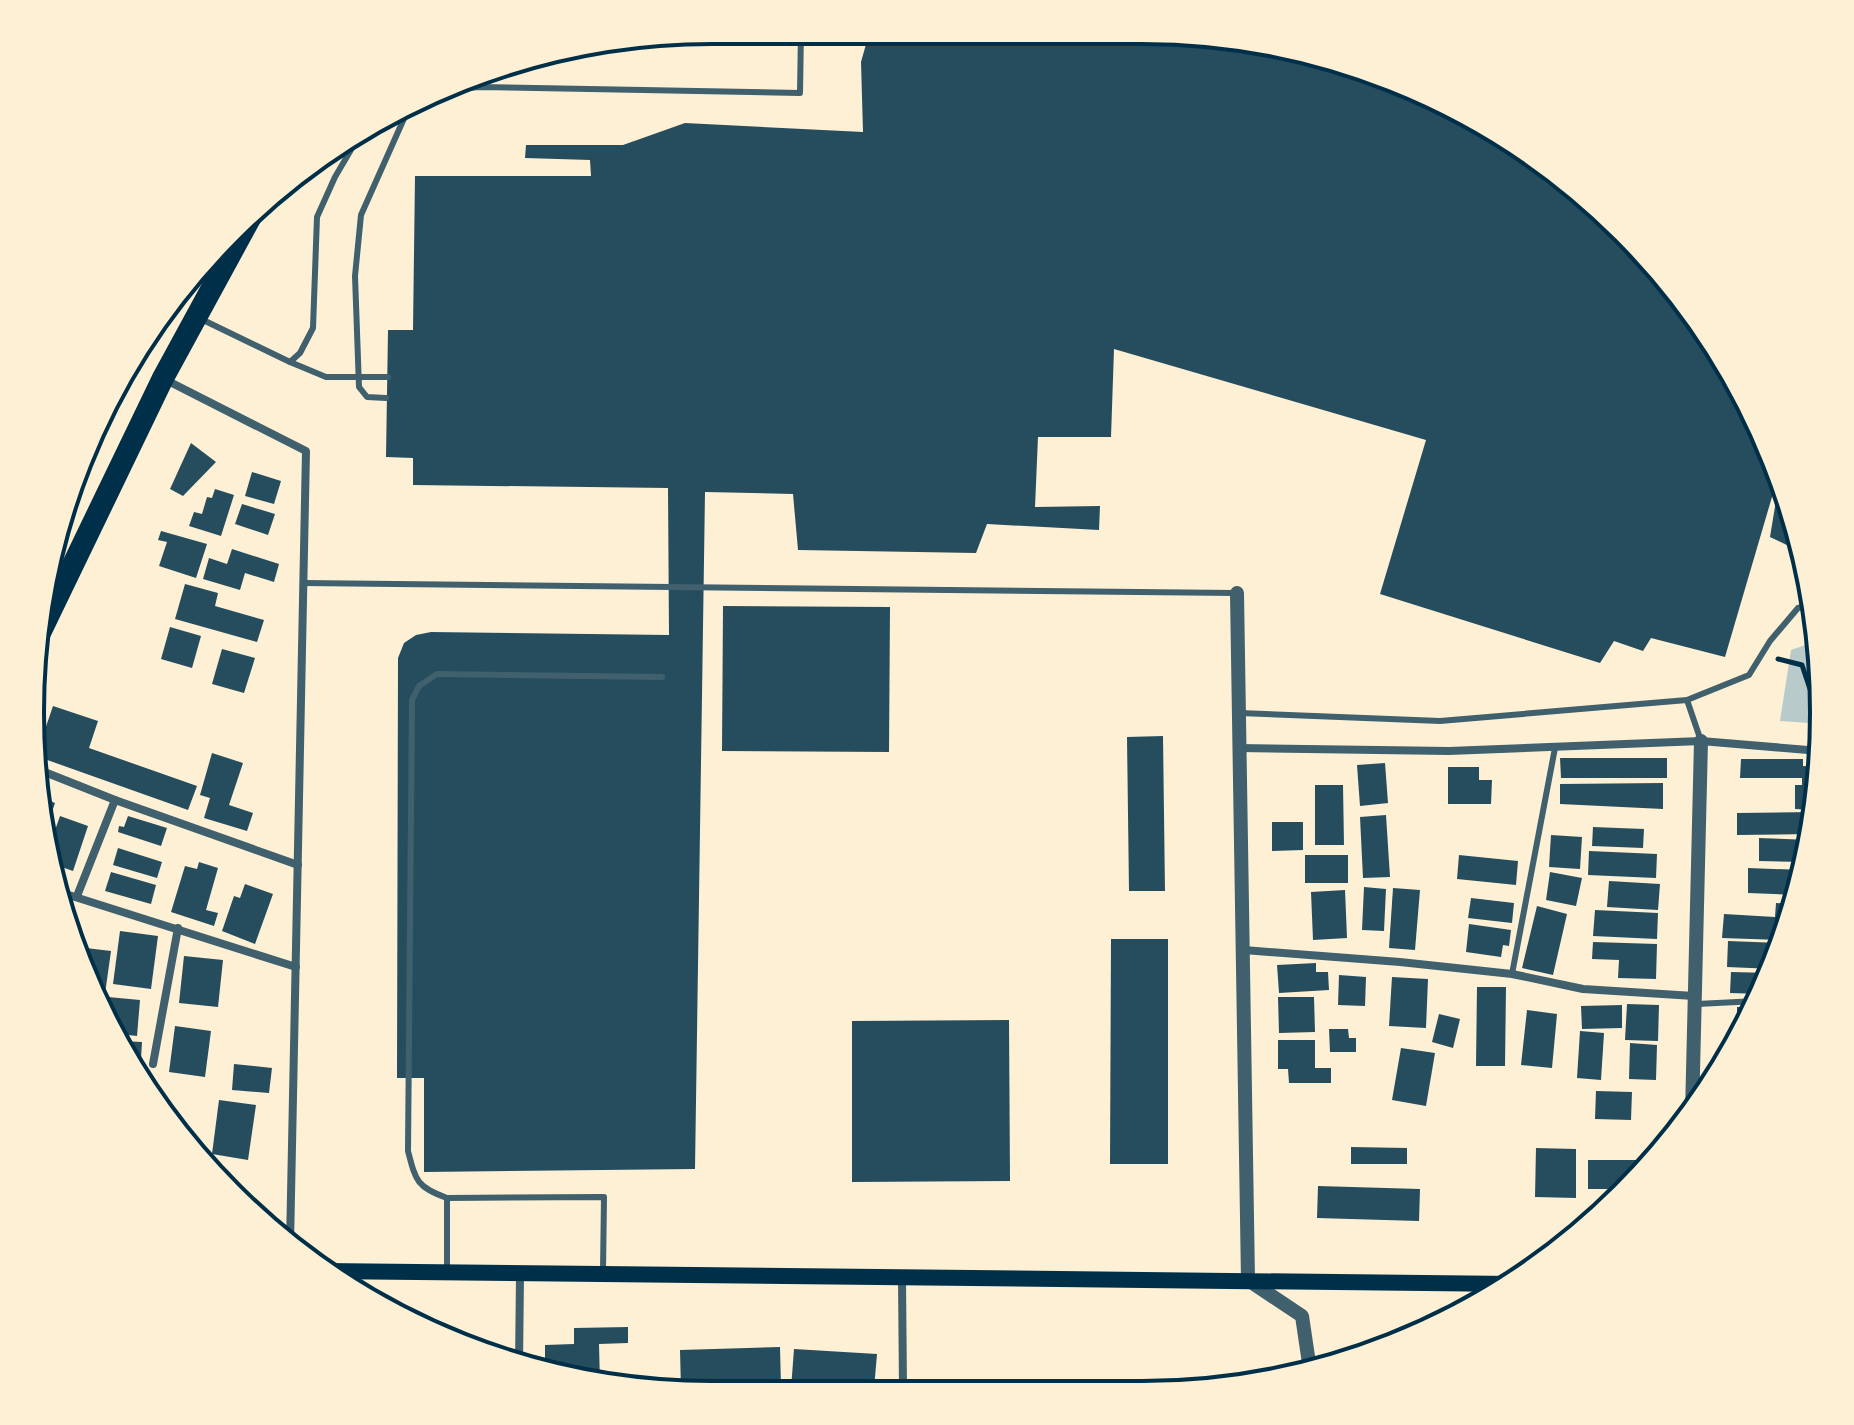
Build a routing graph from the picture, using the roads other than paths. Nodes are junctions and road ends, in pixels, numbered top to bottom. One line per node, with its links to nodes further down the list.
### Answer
1 (801, 44): 2 (lane)
2 (474, 88)
3 (403, 120): 10 (lane)
4 (350, 151): 7 (lane)
5 (236, 244): 6 (highway)
6 (197, 317): 7 (lane); 9 (highway)
7 (290, 362): 8 (lane)
8 (388, 377)
9 (163, 378): 11 (street); 13 (highway)
10 (386, 398)
11 (303, 583): 12 (lane); 24 (street)
12 (1237, 593): 17 (street)
13 (53, 606)
14 (1801, 607): 16 (lane)
15 (662, 677): 35 (lane)
16 (1687, 700): 17 (lane); 18 (lane)
17 (1239, 713): 19 (street)
18 (1701, 741): 20 (street); 21 (street); 31 (street)
19 (1239, 748): 20 (street); 28 (street)
20 (1555, 748): 30 (lane)
21 (1809, 750)
22 (47, 773): 23 (street)
23 (115, 800): 24 (street); 26 (street)
24 (298, 865): 29 (street)
25 (69, 894): 26 (street)
26 (77, 896): 27 (street)
27 (178, 928): 29 (street); 33 (street)
28 (1244, 950): 30 (street); 42 (street)
29 (296, 967): 36 (street)
30 (1512, 974): 31 (street)
31 (1694, 1000): 32 (lane); 34 (street)
32 (1744, 1001)
33 (153, 1064)
34 (1692, 1090)
35 (447, 1198): 38 (lane); 40 (lane)
36 (290, 1230)
37 (346, 1271): 38 (main road)
38 (447, 1272): 39 (main road)
39 (520, 1275): 40 (main road); 44 (street)
40 (603, 1275): 41 (main road)
41 (902, 1279): 42 (main road); 46 (street)
42 (1248, 1280): 43 (main road); 45 (street)
43 (1488, 1284)
44 (519, 1352)
45 (1308, 1360)
46 (903, 1381)

